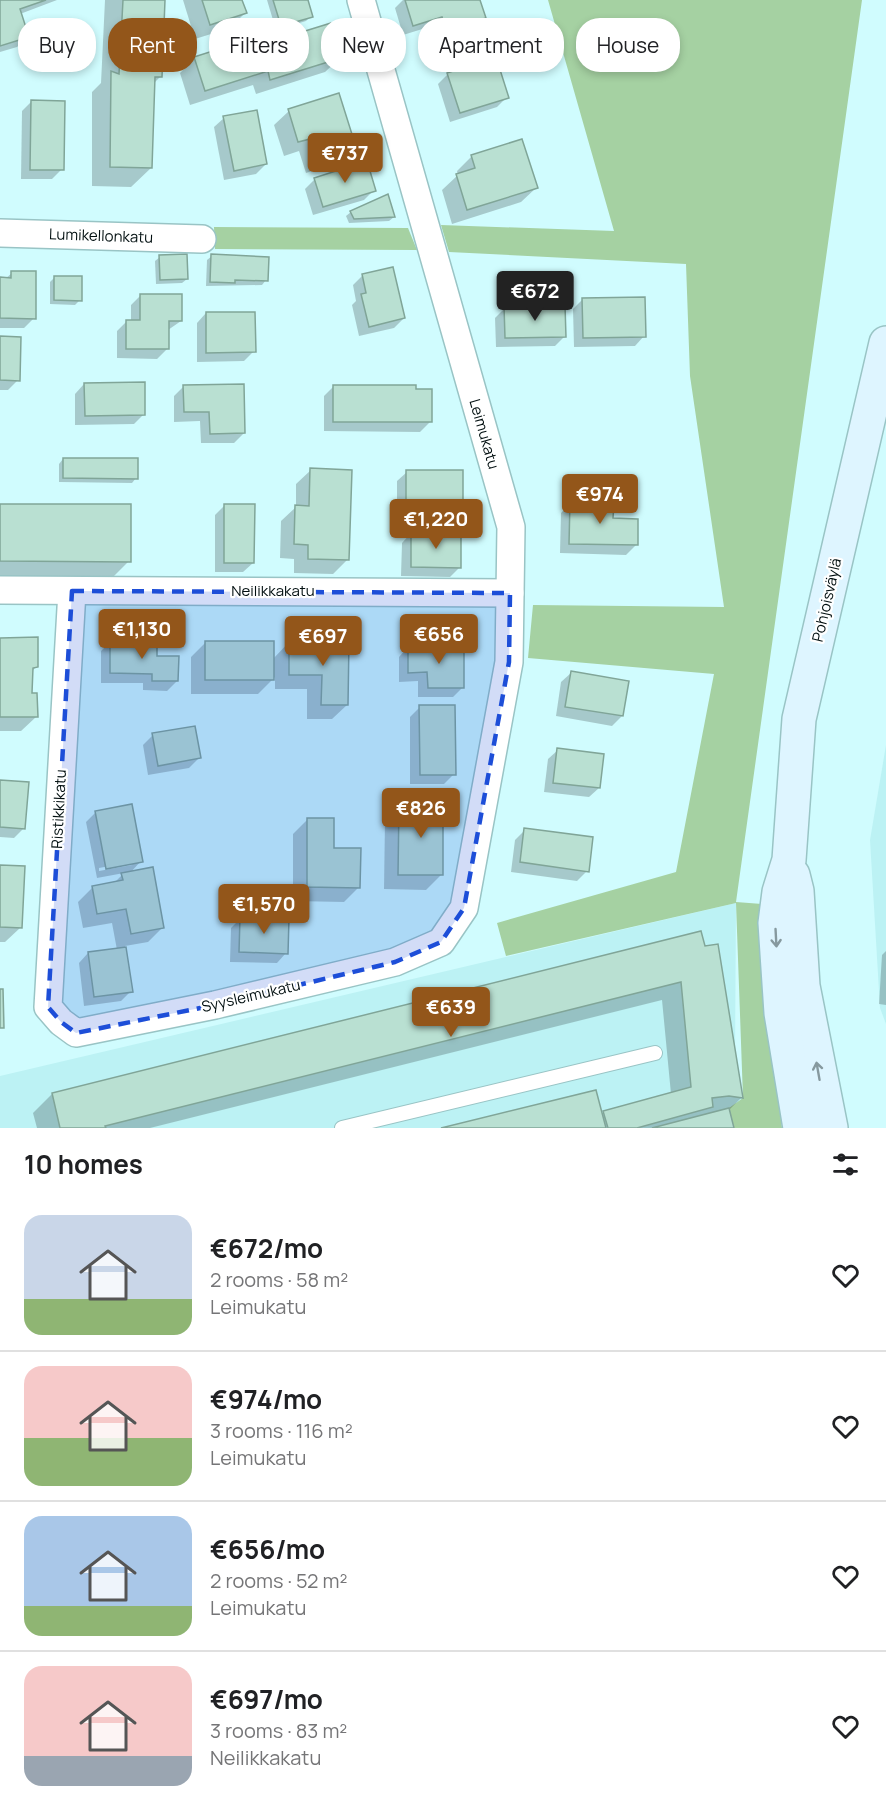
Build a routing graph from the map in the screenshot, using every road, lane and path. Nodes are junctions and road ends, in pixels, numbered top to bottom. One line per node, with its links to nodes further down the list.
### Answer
1 (361, 0): 7 (street, Leimukatu)
2 (0, 233): 3 (street, Lumikellonkatu)
3 (202, 239)
4 (886, 343): 8 (main road, Pohjoisväylä)
5 (0, 590): 6 (street, Neilikkakatu)
6 (72, 591): 7 (street, Neilikkakatu); 10 (street, Ristikkikatu)
7 (510, 593): 9 (street, Leimukatu)
8 (789, 861): 13 (main road, Pohjoisväylä, one-way to 13); 14 (main road, Pohjoisväylä, one-way to 8)
9 (441, 942): 10 (street, Syysleimukatu)
10 (61, 1022)
11 (655, 1053): 12 (lane)
12 (342, 1128)
13 (800, 1128)
14 (831, 1128)

